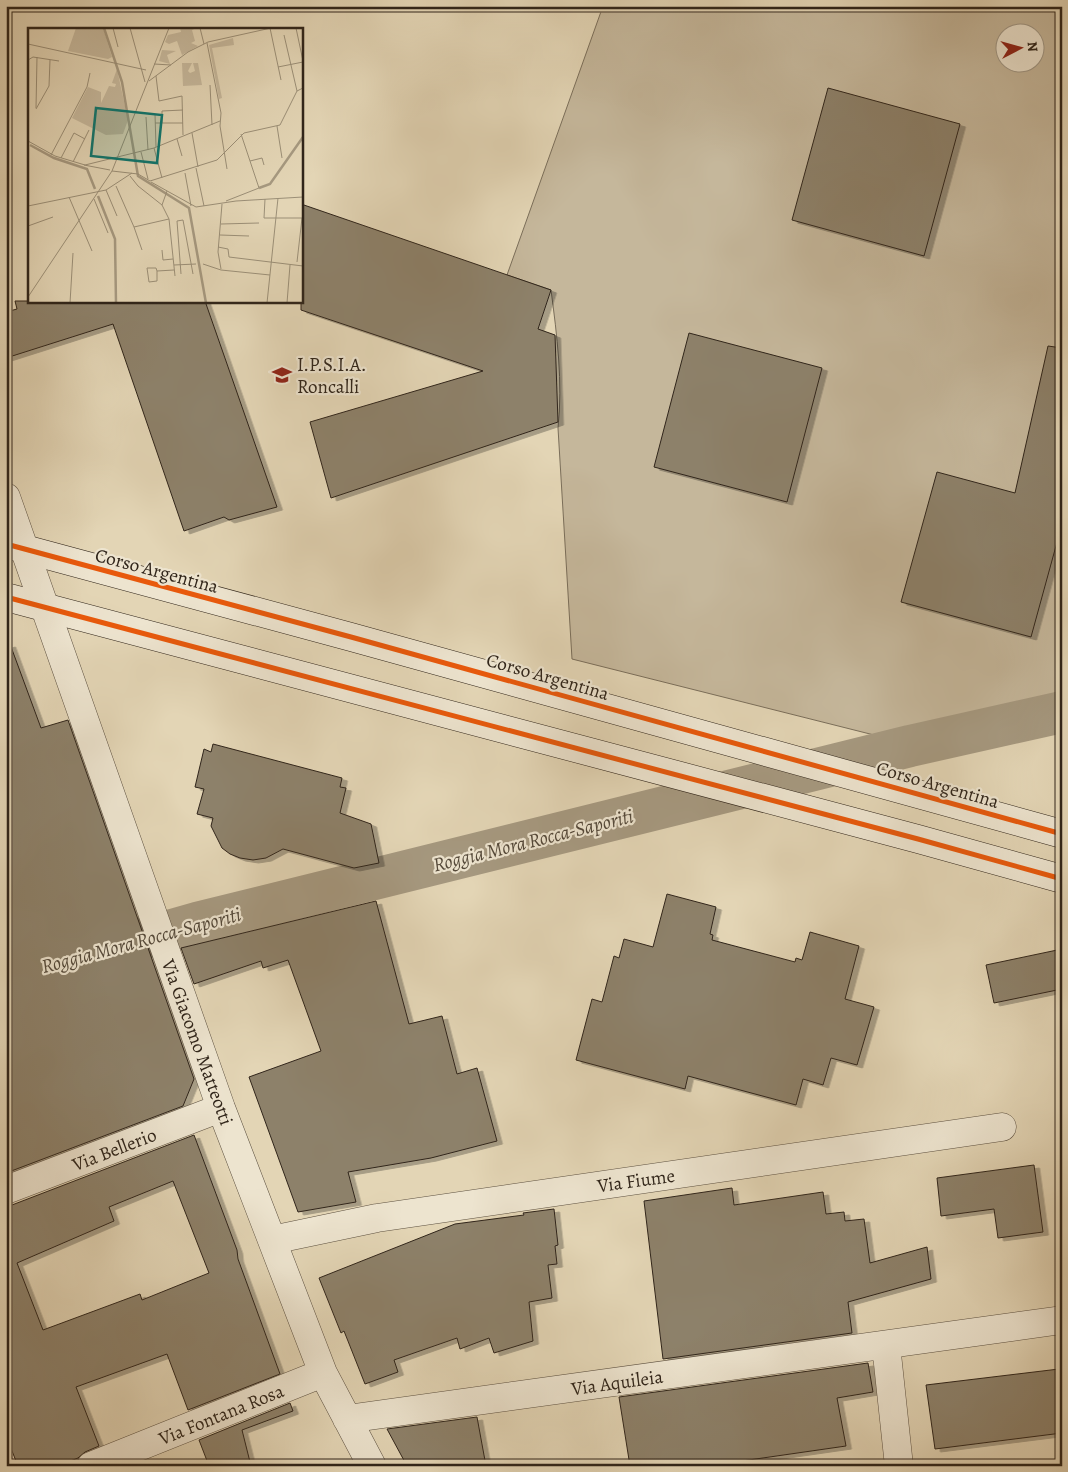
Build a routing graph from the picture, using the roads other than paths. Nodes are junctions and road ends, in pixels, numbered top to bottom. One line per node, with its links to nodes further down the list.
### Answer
1 (6, 497): 2 (street, Via Giacomo Matteotti)
2 (16, 547): 4 (street, Via Giacomo Matteotti); 5 (street, Corso Argentina)
3 (6, 597): 4 (street)
4 (45, 608): 6 (street); 7 (street, Via Giacomo Matteotti)
5 (1062, 834)
6 (1062, 879)
7 (221, 1108): 9 (street, Via Bellerio); 10 (street, Via Giacomo Matteotti)
8 (1002, 1127): 10 (street, Via Fiume)
9 (6, 1190)
10 (272, 1240): 13 (street, Via Giacomo Matteotti)
11 (1062, 1320): 12 (street, Via Aquileia)
12 (886, 1345): 14 (street, Via Aquileia); 17 (street)
13 (323, 1373): 14 (street, Via Giacomo Matteotti); 15 (street, Via Fontana Rosa)
14 (347, 1419): 16 (street, Via Giacomo Matteotti)
15 (91, 1466)
16 (372, 1466)
17 (899, 1466)

